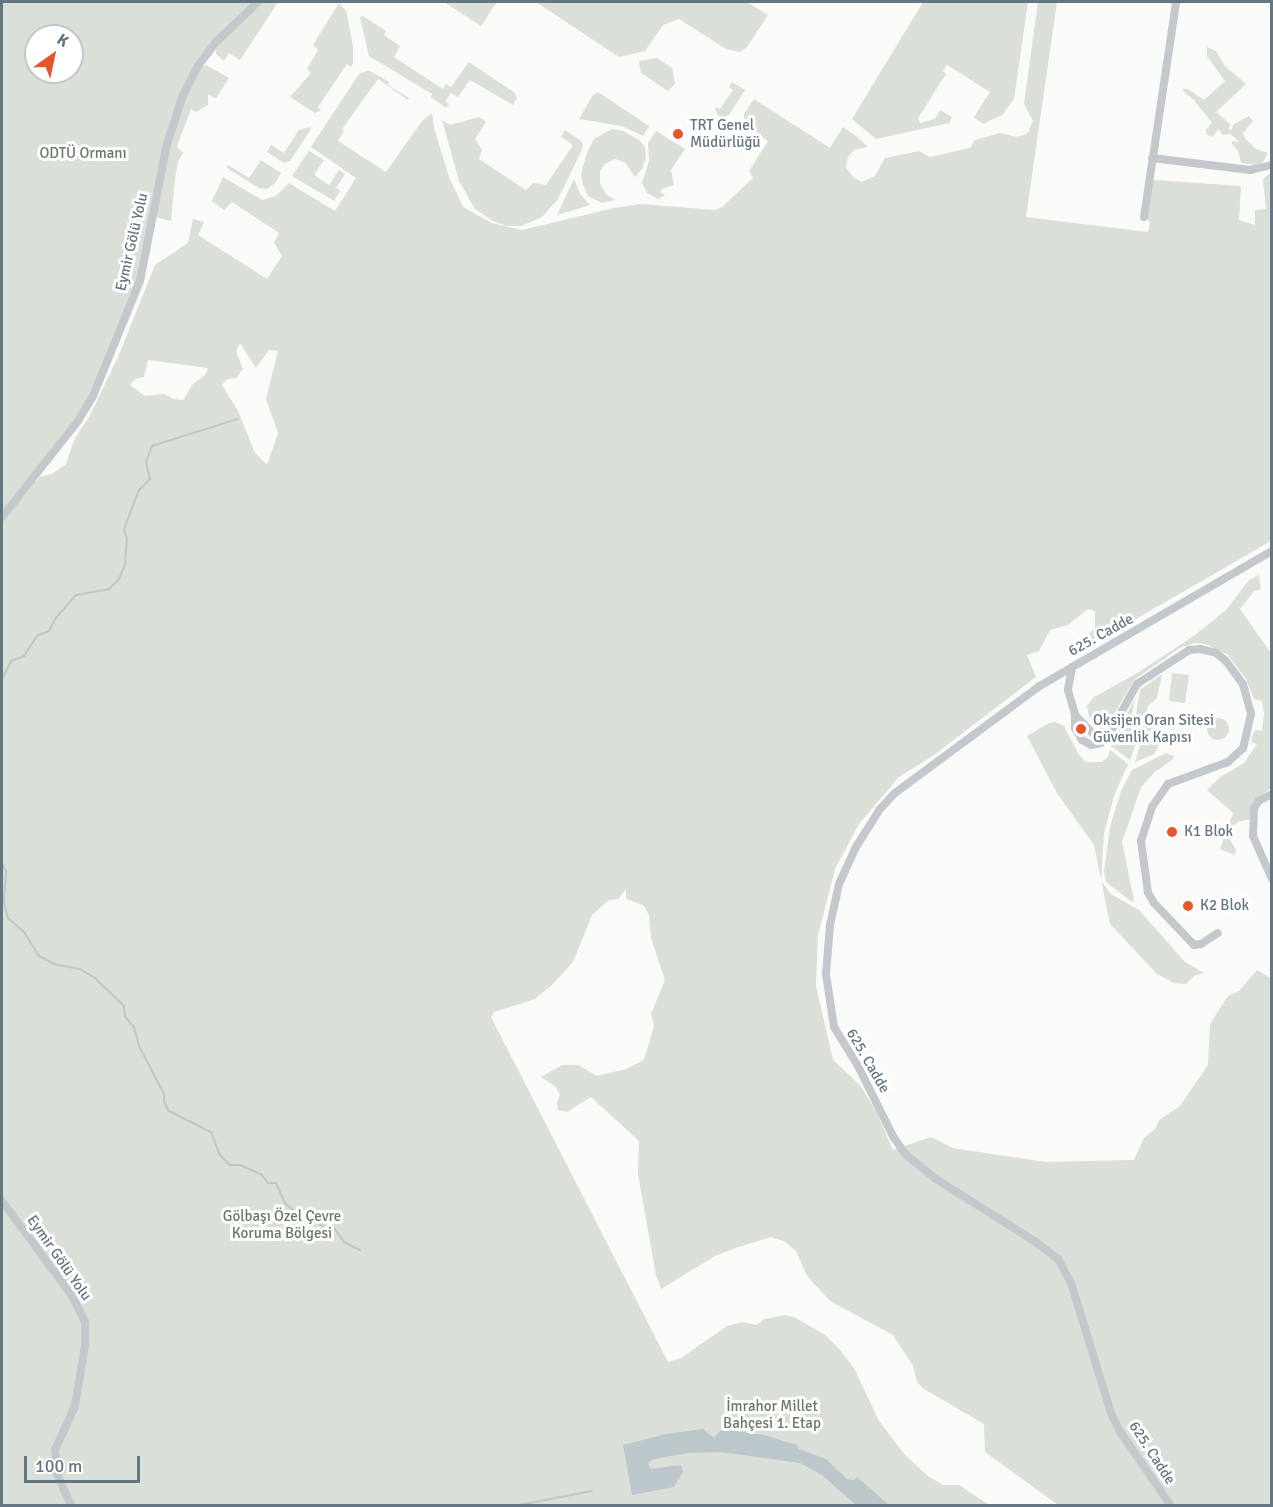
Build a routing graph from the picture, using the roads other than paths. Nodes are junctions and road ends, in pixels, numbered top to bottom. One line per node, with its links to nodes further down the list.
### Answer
1 (258, 2): 6 (street, Eymir Gölü Yolu)
2 (1176, 2): 3 (street)
3 (1152, 159): 4 (street); 5 (street)
4 (1272, 165)
5 (1144, 217)
6 (2, 517)
7 (1272, 551): 8 (street, 625. Cadde)
8 (1073, 666): 9 (street); 18 (street, 625. Cadde)
9 (1075, 715): 10 (street); 10 (street)
10 (1108, 736): 15 (street)
11 (1272, 794): 13 (street)
12 (1272, 799): 13 (street)
13 (1255, 846): 14 (street)
14 (1272, 879)
15 (1218, 933)
16 (2, 1201): 17 (street, Eymir Gölü Yolu)
17 (71, 1506)
18 (1171, 1506)

